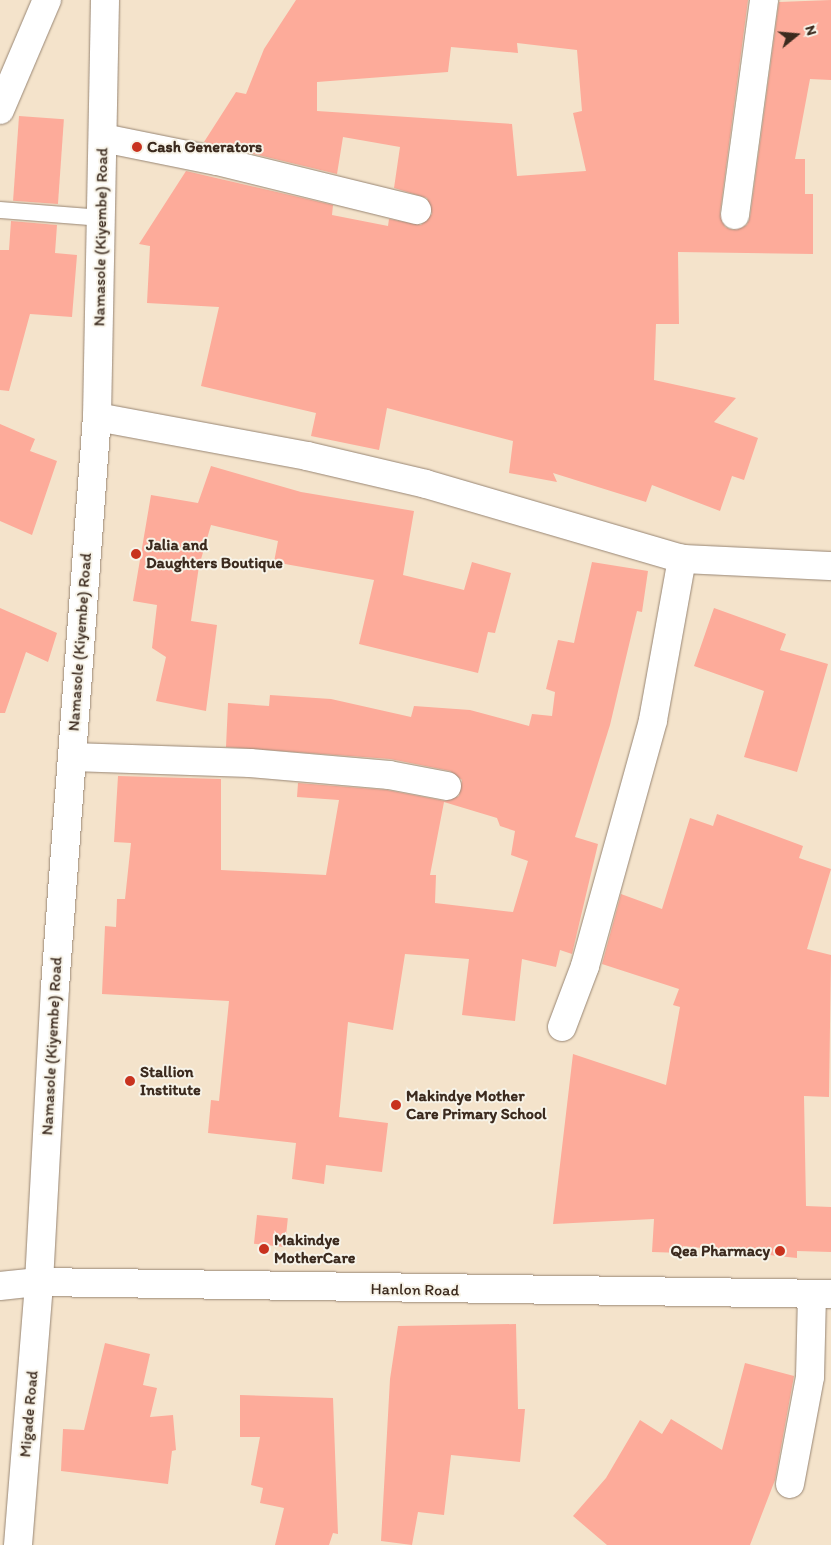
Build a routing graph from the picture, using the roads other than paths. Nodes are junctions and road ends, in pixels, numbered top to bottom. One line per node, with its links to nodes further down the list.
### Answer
1 (47, 0): 4 (street)
2 (105, 0): 5 (street, Namasole (Kiyembe) Road)
3 (764, 0): 8 (street)
4 (0, 110)
5 (103, 138): 7 (street); 9 (street, Namasole (Kiyembe) Road)
6 (0, 210): 9 (lane)
7 (417, 210)
8 (735, 215)
9 (101, 218): 10 (street, Namasole (Kiyembe) Road)
10 (97, 417): 11 (street); 13 (street, Namasole (Kiyembe) Road)
11 (682, 559): 12 (street); 15 (street)
12 (831, 566)
13 (72, 757): 14 (street); 16 (street, Namasole (Kiyembe) Road)
14 (446, 786)
15 (562, 1027)
16 (39, 1282): 17 (street, Hanlon Road); 18 (street, Hanlon Road); 20 (street, Migade Road)
17 (0, 1286)
18 (822, 1294): 19 (street)
19 (790, 1484)
20 (18, 1545)

